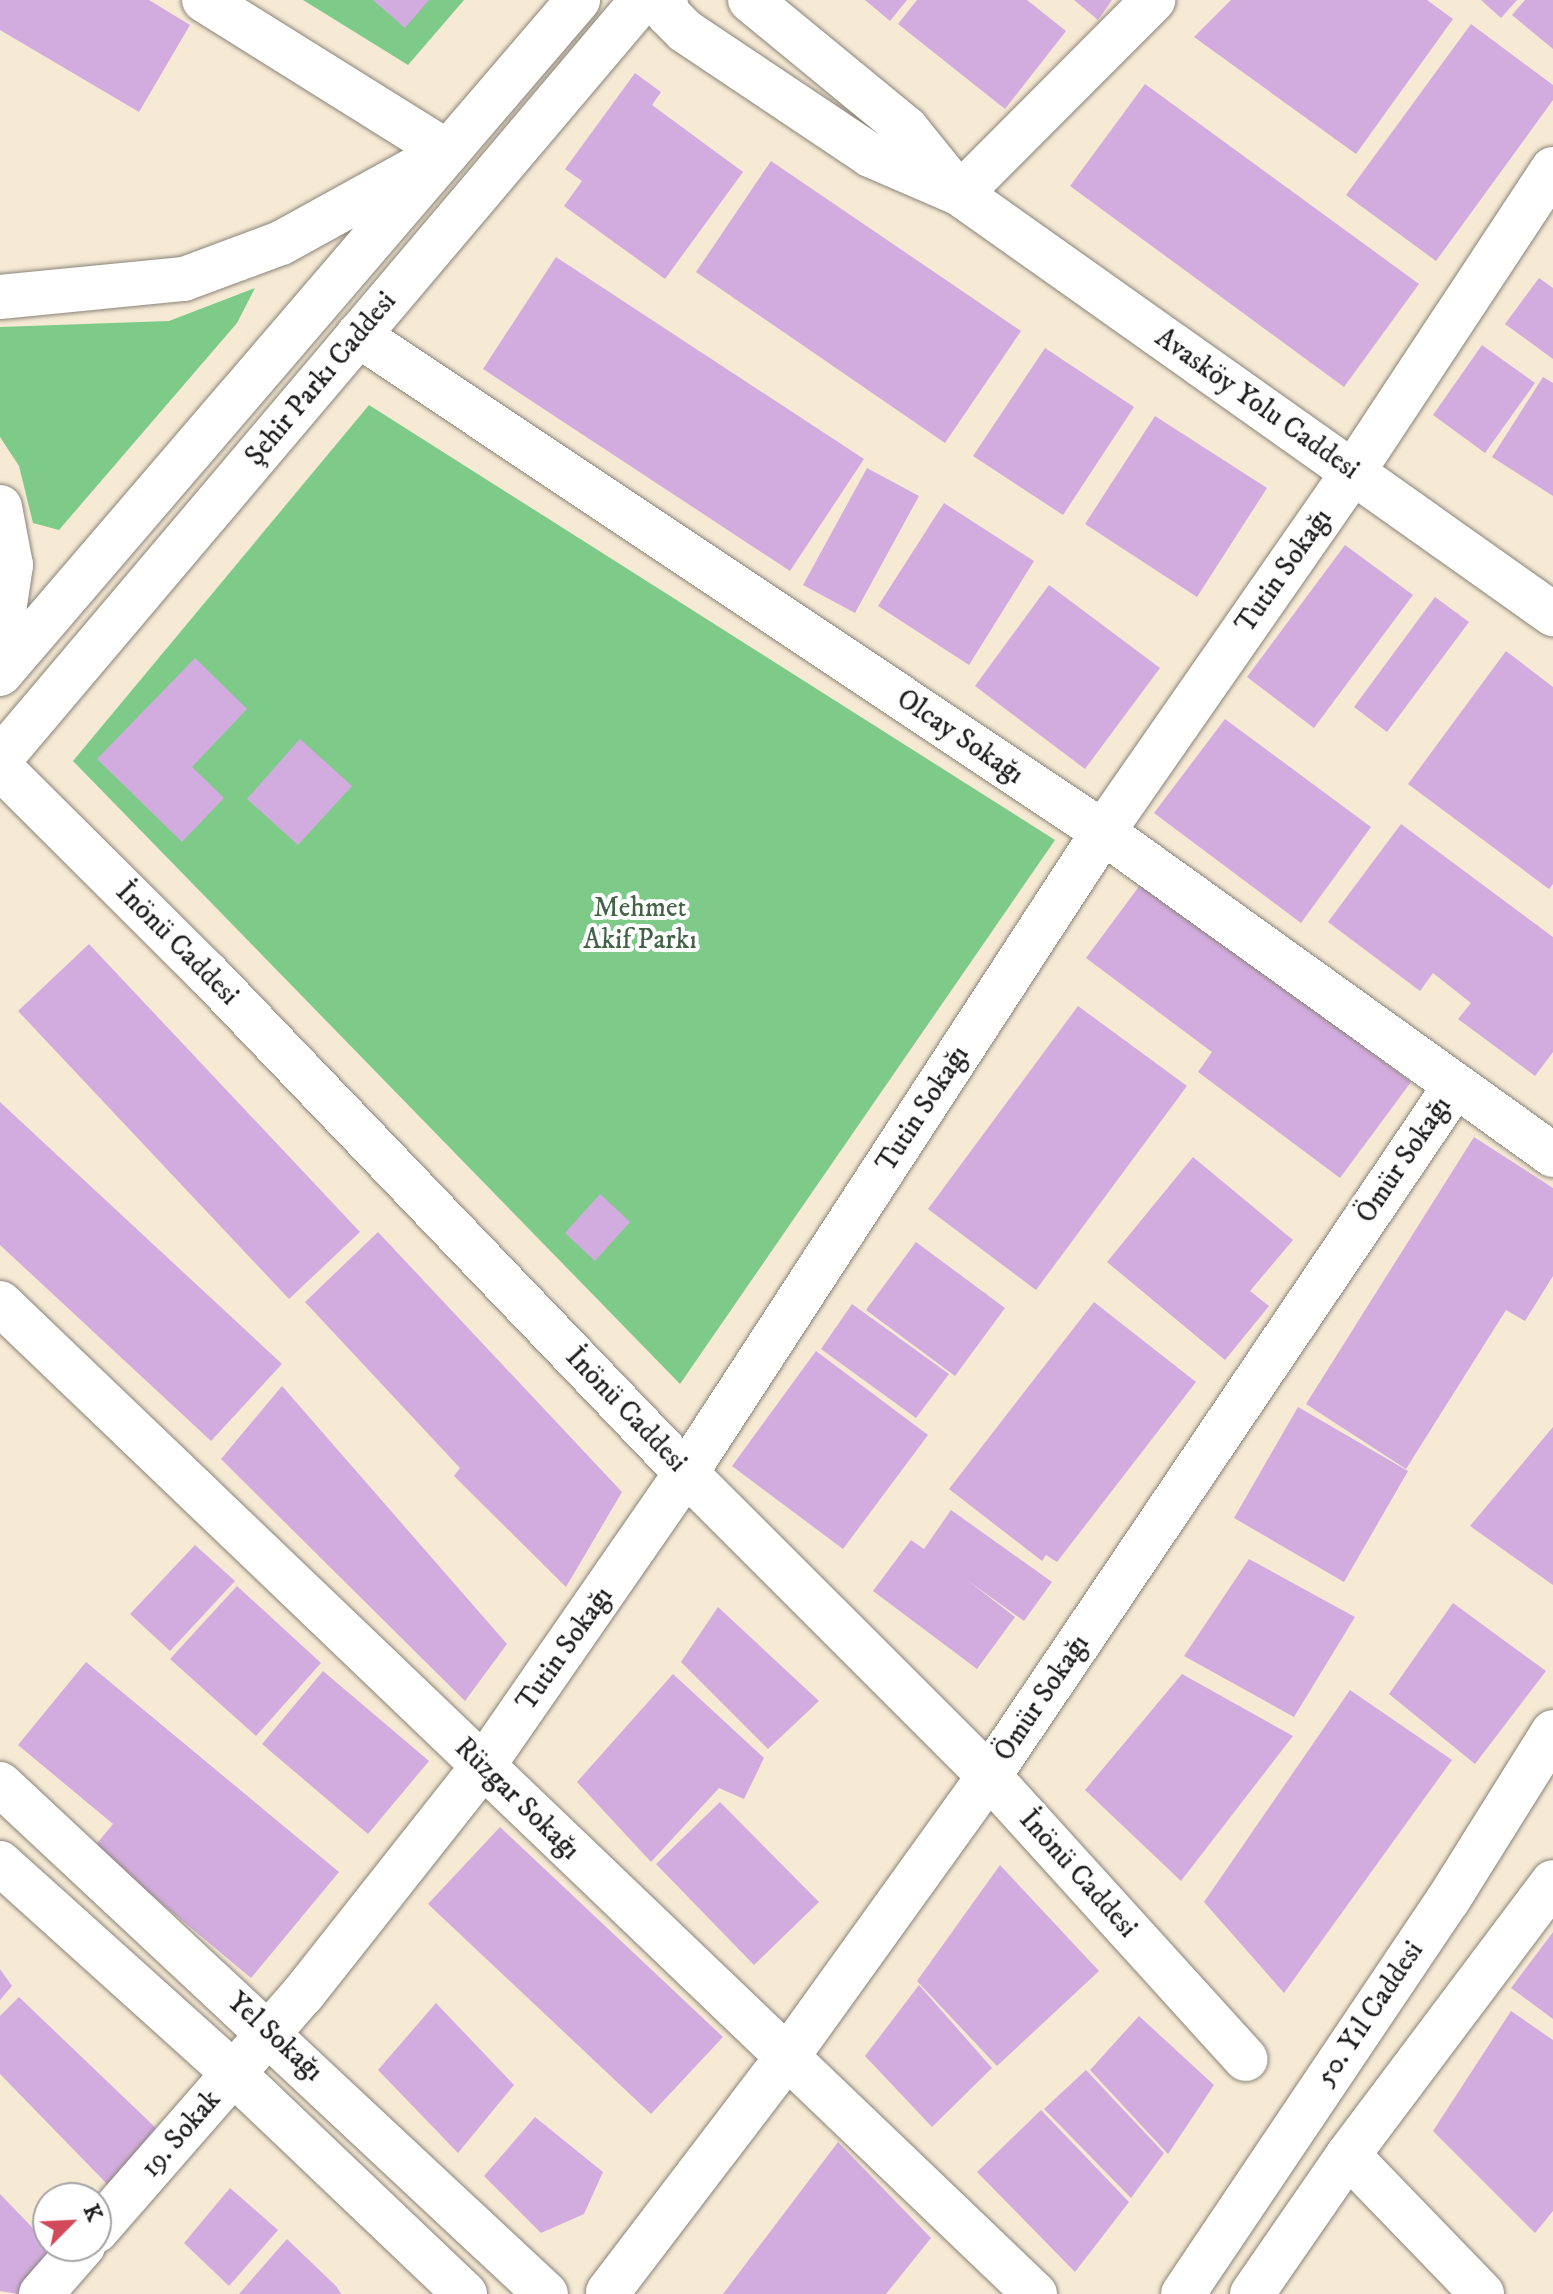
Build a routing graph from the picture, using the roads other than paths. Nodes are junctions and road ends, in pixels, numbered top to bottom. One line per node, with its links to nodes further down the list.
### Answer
1 (204, 0): 7 (street)
2 (578, 0): 7 (street, Şehir Parkı Caddesi)
3 (642, 0): 11 (street, Şehir Parkı Caddesi)
4 (665, 0): 9 (street, Avasköy Yolu Caddesi)
5 (750, 0): 9 (street, Avasköy Yolu Caddesi)
6 (1153, 0): 9 (street)
7 (447, 152): 10 (street); 16 (street, Şehir Parkı Caddesi)
8 (1553, 169): 12 (street, Tutin Sokağı)
9 (960, 194): 12 (street, Avasköy Yolu Caddesi)
10 (0, 297)
11 (358, 335): 17 (street, Şehir Parkı Caddesi); 19 (street, Olcay Sokağı)
12 (1353, 472): 14 (street, Avasköy Yolu Caddesi); 19 (street, Tutin Sokağı)
13 (0, 507): 15 (street)
14 (1553, 614)
15 (0, 638)
16 (0, 674)
17 (0, 759)
18 (0, 767): 23 (street, İnönü Caddesi)
19 (1103, 832): 20 (street, Olcay Sokağı); 23 (street, Tutin Sokağı)
20 (1454, 1087): 21 (street, Olcay Sokağı); 26 (street, Ömür Sokağı)
21 (1553, 1155)
22 (0, 1303): 25 (street, Rüzgar Sokağı)
23 (686, 1473): 25 (street, Tutin Sokağı); 26 (street, İnönü Caddesi)
24 (1553, 1732): 42 (street, 50. Yıl Caddesi)
25 (483, 1766): 30 (street, Tutin Sokağı); 31 (street, Rüzgar Sokağı)
26 (989, 1776): 31 (street, Ömür Sokağı); 32 (street, İnönü Caddesi)
27 (0, 1784): 30 (street, Yel Sokağı)
28 (0, 1863): 33 (street, Yel Sokağı)
29 (1553, 1882): 34 (street)
30 (270, 2031): 33 (street, 19. Sokak); 40 (street, Yel Sokağı)
31 (787, 2057): 37 (street, Ömür Sokağı); 41 (street, Rüzgar Sokağı)
32 (1246, 2059)
33 (234, 2074): 35 (street, 19. Sokak); 39 (street, Yel Sokağı)
34 (1348, 2155): 43 (street); 44 (street)
35 (112, 2213)
36 (69, 2262): 38 (street)
37 (608, 2292)
38 (41, 2294)
39 (465, 2294)
40 (546, 2294)
41 (1035, 2294)
42 (1183, 2294)
43 (1252, 2294)
44 (1482, 2294)

